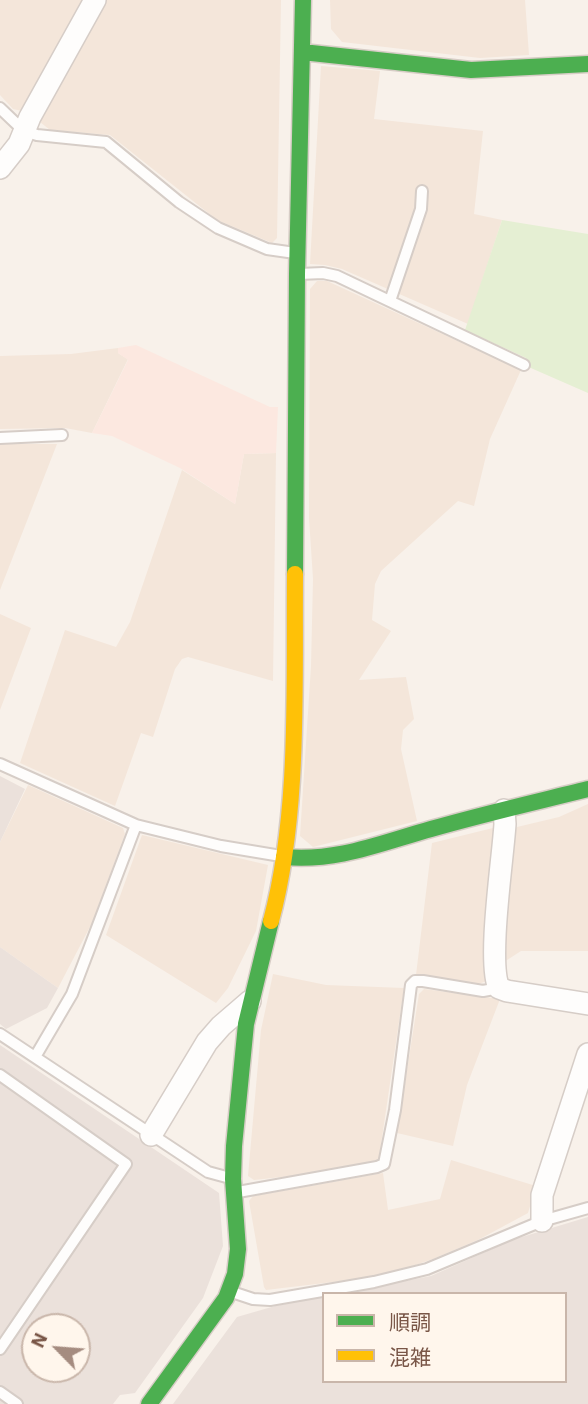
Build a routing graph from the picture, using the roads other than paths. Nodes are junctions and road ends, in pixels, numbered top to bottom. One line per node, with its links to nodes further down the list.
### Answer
1 (95, 0): 6 (street)
2 (303, 0): 3 (street)
3 (302, 52): 4 (street); 9 (street)
4 (588, 64)
5 (0, 108): 6 (lane)
6 (24, 131): 7 (street); 9 (lane)
7 (0, 168)
8 (422, 191): 11 (lane)
9 (298, 253): 10 (street)
10 (297, 274): 11 (lane); 19 (street)
11 (390, 301): 12 (lane)
12 (524, 365)
13 (62, 435): 14 (lane)
14 (0, 438)
15 (0, 764): 18 (lane)
16 (588, 789): 17 (street)
17 (503, 810): 19 (street); 20 (street)
18 (136, 825): 19 (lane); 25 (lane)
19 (284, 857): 21 (street)
20 (499, 988): 22 (street); 28 (lane)
21 (250, 1001): 27 (street); 28 (street)
22 (588, 1004)
23 (0, 1034): 25 (lane)
24 (588, 1054): 30 (street)
25 (35, 1057): 27 (lane)
26 (0, 1075): 32 (lane)
27 (151, 1135): 28 (lane)
28 (233, 1185): 31 (street)
29 (588, 1208): 30 (lane)
30 (542, 1221): 31 (lane)
31 (229, 1291): 35 (street)
32 (0, 1349)
33 (0, 1392): 34 (lane)
34 (18, 1404)
35 (149, 1404)

